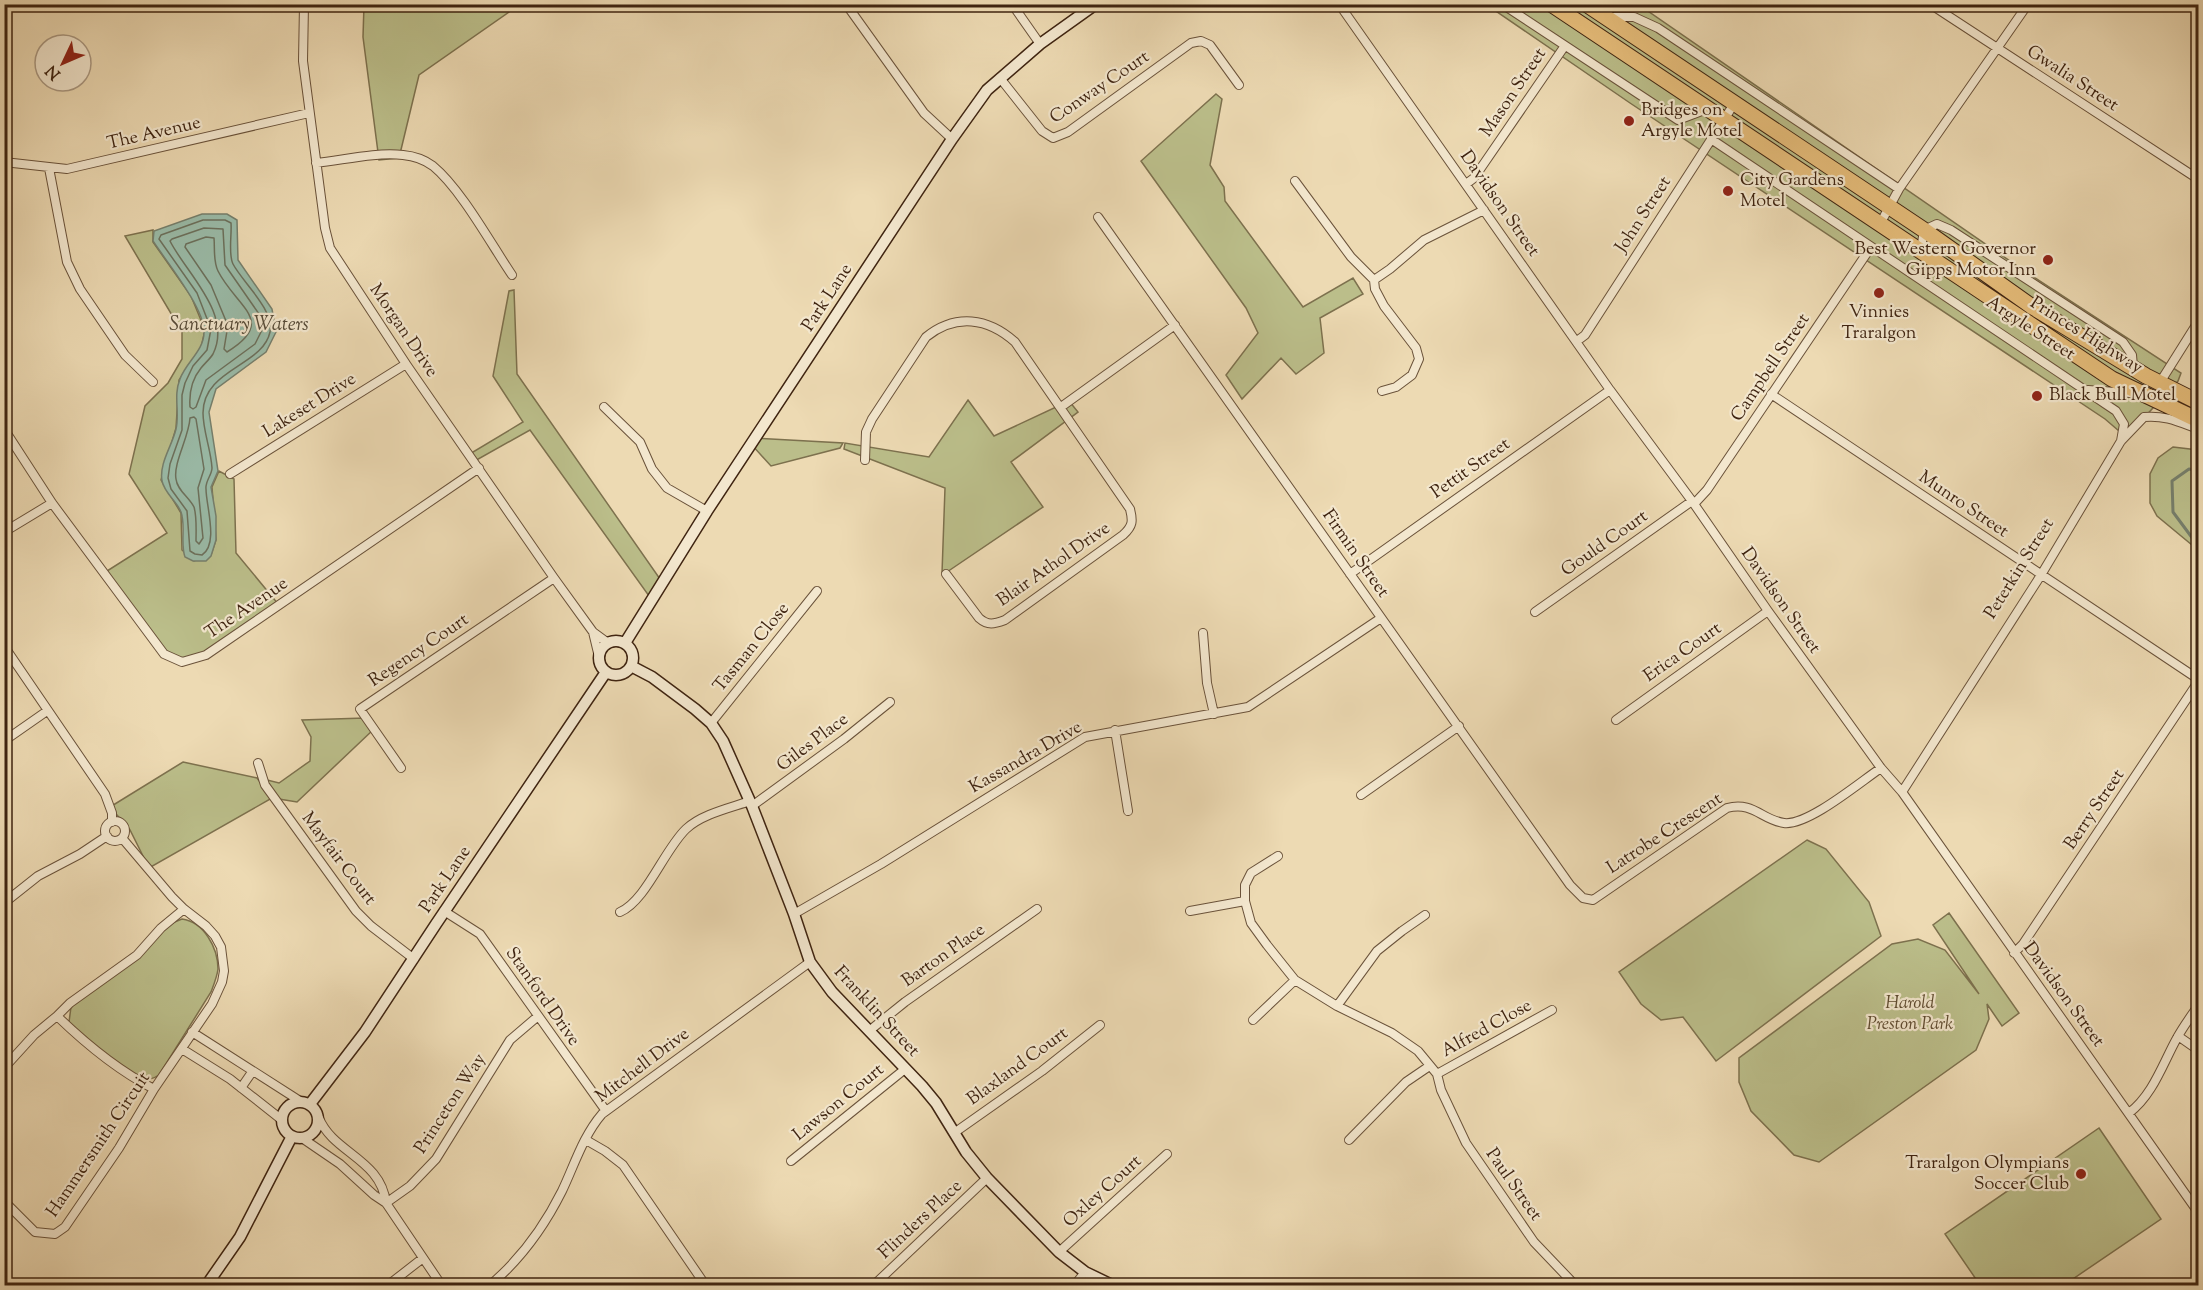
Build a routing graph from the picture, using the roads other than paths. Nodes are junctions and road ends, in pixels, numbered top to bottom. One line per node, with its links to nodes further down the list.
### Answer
1 (304, 4): 19 (street, Morgan Drive)
2 (846, 4): 21 (street)
3 (1012, 4): 12 (street)
4 (1096, 4): 12 (street, Park Lane)
5 (1339, 4): 28 (street, Davidson Street)
6 (1502, 4): 13 (street)
7 (1551, 4): 18 (highway, Princes Highway)
8 (1930, 4): 14 (street, Gwalia Street)
9 (2028, 4): 14 (street)
10 (1586, 5): 11 (highway, Princes Highway)
11 (1602, 15): 17 (highway, Princes Highway); 29 (street)
12 (1040, 44): 15 (street, Park Lane)
13 (1564, 47): 18 (street); 28 (street, Mason Street)
14 (1998, 49): 26 (street, Gwalia Street); 29 (street)
15 (1000, 78): 16 (street, Conway Court); 21 (street, Park Lane)
16 (1239, 85)
17 (1734, 104): 20 (street, John Street); 31 (highway, Princes Highway)
18 (1708, 108): 20 (highway, Princes Highway)
19 (309, 114): 24 (street, Morgan Drive); 25 (street, The Avenue)
20 (1724, 119): 22 (street, John Street); 31 (highway, Princes Highway)
21 (952, 139): 64 (street, Park Lane)
22 (1710, 140): 34 (street, Argyle Street); 41 (street, John Street)
23 (4, 162): 25 (street, The Avenue)
24 (316, 163): 35 (street); 42 (street, Morgan Drive)
25 (49, 168): 44 (street)
26 (2199, 179)
27 (1295, 181): 36 (street)
28 (1466, 184): 30 (street, Davidson Street)
29 (1899, 189): 31 (street)
30 (1484, 210): 36 (street); 41 (street, Davidson Street)
31 (1884, 216): 33 (highway, Princes Highway); 37 (highway, Princes Highway)
32 (1098, 217): 40 (street, Firmin Street)
33 (1923, 236): 37 (street); 38 (highway, Princes Highway); 43 (street)
34 (1870, 247): 48 (street, Argyle Street); 50 (street, Campbell Street)
35 (512, 275)
36 (1374, 280): 49 (street)
37 (1962, 280): 46 (highway, Princes Highway)
38 (2031, 306): 43 (highway, Princes Highway); 46 (highway)
39 (2199, 322): 45 (street)
40 (1176, 325): 54 (street); 67 (street, Firmin Street)
41 (1577, 341): 47 (street, Davidson Street)
42 (406, 364): 60 (street, Morgan Drive); 61 (street, Lakeset Drive)
43 (2133, 368): 45 (highway, Princes Highway)
44 (153, 382)
45 (2160, 384): 51 (highway); 52 (highway)
46 (2110, 385): 48 (street); 51 (highway, Princes Highway)
47 (1610, 390): 62 (street, Davidson Street); 67 (street, Pettit Street)
48 (2088, 390): 58 (street, Argyle Street)
49 (1382, 391)
50 (1771, 394): 62 (street, Campbell Street); 68 (street, Munro Street)
51 (2152, 399): 55 (highway)
52 (2199, 402)
53 (604, 407): 64 (street)
54 (1061, 407): 59 (street, Blair Athol Drive); 66 (street, Blair Athol Drive)
55 (2199, 420)
56 (4, 429): 63 (street, The Avenue)
57 (2199, 429): 58 (street, Peterkin Street)
58 (2121, 441): 68 (street, Peterkin Street)
59 (866, 460)
60 (479, 468): 63 (street, The Avenue); 69 (street, Morgan Drive)
61 (230, 474)
62 (1693, 502): 71 (street, Davidson Street); 72 (street, Gould Court)
63 (52, 503): 65 (street)
64 (707, 511): 77 (street, Park Lane)
65 (4, 532)
66 (946, 574)
67 (1350, 574): 73 (street, Firmin Street)
68 (2041, 575): 82 (street, Munro Street); 94 (street, Peterkin Street)
69 (554, 578): 74 (street, Morgan Drive); 92 (street, Regency Court)
70 (816, 591): 87 (street, Tasman Close)
71 (1768, 611): 86 (street, Erica Court); 93 (street, Davidson Street)
72 (1535, 612)
73 (1381, 618): 85 (street, Kassandra Drive); 88 (street, Firmin Street)
74 (593, 633): 76 (street, Morgan Drive); 79 (street, Morgan Drive)
75 (1203, 633): 85 (street)
76 (608, 643): 77 (street); 79 (street)
77 (625, 643): 80 (street)
78 (4, 646): 84 (street, Hammersmith Circuit)
79 (599, 657): 81 (street)
80 (631, 666): 81 (street); 87 (street, Franklin Street)
81 (606, 672): 107 (street, Park Lane)
82 (2199, 681): 112 (street, Berry Street)
83 (890, 702): 96 (street, Giles Place)
84 (47, 711): 90 (street); 98 (street, Hammersmith Circuit)
85 (1214, 714): 89 (street, Kassandra Drive)
86 (1616, 720)
87 (711, 723): 96 (street, Franklin Street)
88 (1459, 726): 95 (street); 102 (street, Firmin Street)
89 (1115, 730): 97 (street); 110 (street, Kassandra Drive)
90 (4, 741)
91 (258, 763): 113 (street, Mayfair Court)
92 (401, 768)
93 (1881, 768): 94 (street, Davidson Street); 102 (street, Latrobe Crescent)
94 (1902, 792): 112 (street, Davidson Street)
95 (1361, 795)
96 (751, 803): 109 (street, Giles Place); 110 (street, Franklin Street)
97 (1128, 811)
98 (112, 822): 99 (street); 100 (street, Hammersmith Circuit)
99 (107, 837): 100 (street); 104 (street)
100 (122, 838): 105 (street, Hammersmith Circuit)
101 (1278, 856): 103 (street)
102 (1593, 900)
103 (1245, 901): 108 (street); 115 (street)
104 (4, 903)
105 (184, 909): 119 (street); 124 (street, Hammersmith Circuit)
106 (1037, 909): 123 (street, Barton Place)
107 (444, 911): 113 (street, Park Lane); 120 (street, Stanford Drive)
108 (1190, 911)
109 (620, 912)
110 (794, 914): 114 (street, Franklin Street)
111 (1425, 915): 116 (street)
112 (2014, 953): 137 (street, Davidson Street)
113 (414, 959): 135 (street, Park Lane)
114 (810, 962): 123 (street, Franklin Street); 136 (street, Mitchell Drive)
115 (1295, 980): 116 (street); 121 (street)
116 (1337, 1006): 128 (street)
117 (2199, 1006): 125 (street)
118 (1552, 1011): 132 (street, Alfred Close)
119 (57, 1017): 129 (street); 134 (street)
120 (537, 1017): 136 (street, Stanford Drive); 148 (street, Princeton Way)
121 (1253, 1020)
122 (1100, 1025): 140 (street, Blaxland Court)
123 (869, 1031): 130 (street, Franklin Street)
124 (192, 1032): 126 (street, Hammersmith Circuit); 131 (street)
125 (2178, 1036): 127 (street); 137 (street)
126 (182, 1049): 133 (street); 134 (street, Hammersmith Circuit)
127 (2199, 1050)
128 (1428, 1066): 132 (street); 143 (street)
129 (4, 1068)
130 (905, 1069): 140 (street, Franklin Street); 145 (street, Lawson Court)
131 (252, 1072): 133 (street); 135 (street)
132 (1437, 1074): 161 (street, Paul Street)
133 (241, 1088): 139 (street)
134 (154, 1089): 147 (street, Hammersmith Circuit)
135 (305, 1102): 138 (street); 139 (street)
136 (606, 1111): 142 (street, Mitchell Drive)
137 (2129, 1113): 149 (street, Davidson Street)
138 (319, 1118): 141 (street); 148 (street)
139 (282, 1120): 141 (street)
140 (954, 1133): 146 (street, Franklin Street)
141 (297, 1137): 148 (street); 154 (street)
142 (586, 1140): 157 (street, Mitchell Drive); 158 (street)
143 (1349, 1140)
144 (1167, 1154): 150 (street, Oxley Court)
145 (791, 1161)
146 (987, 1178): 150 (street, Franklin Street); 153 (street, Flinders Place)
147 (4, 1202)
148 (386, 1203): 151 (street)
149 (2199, 1212)
150 (1059, 1252): 152 (street, Franklin Street)
151 (423, 1258): 155 (street); 156 (street)
152 (1085, 1272): 159 (street); 160 (street, Franklin Street)
153 (876, 1284)
154 (206, 1286)
155 (387, 1286)
156 (442, 1286)
157 (489, 1286)
158 (706, 1286)
159 (1074, 1286)
160 (1114, 1286)
161 (1576, 1286)

